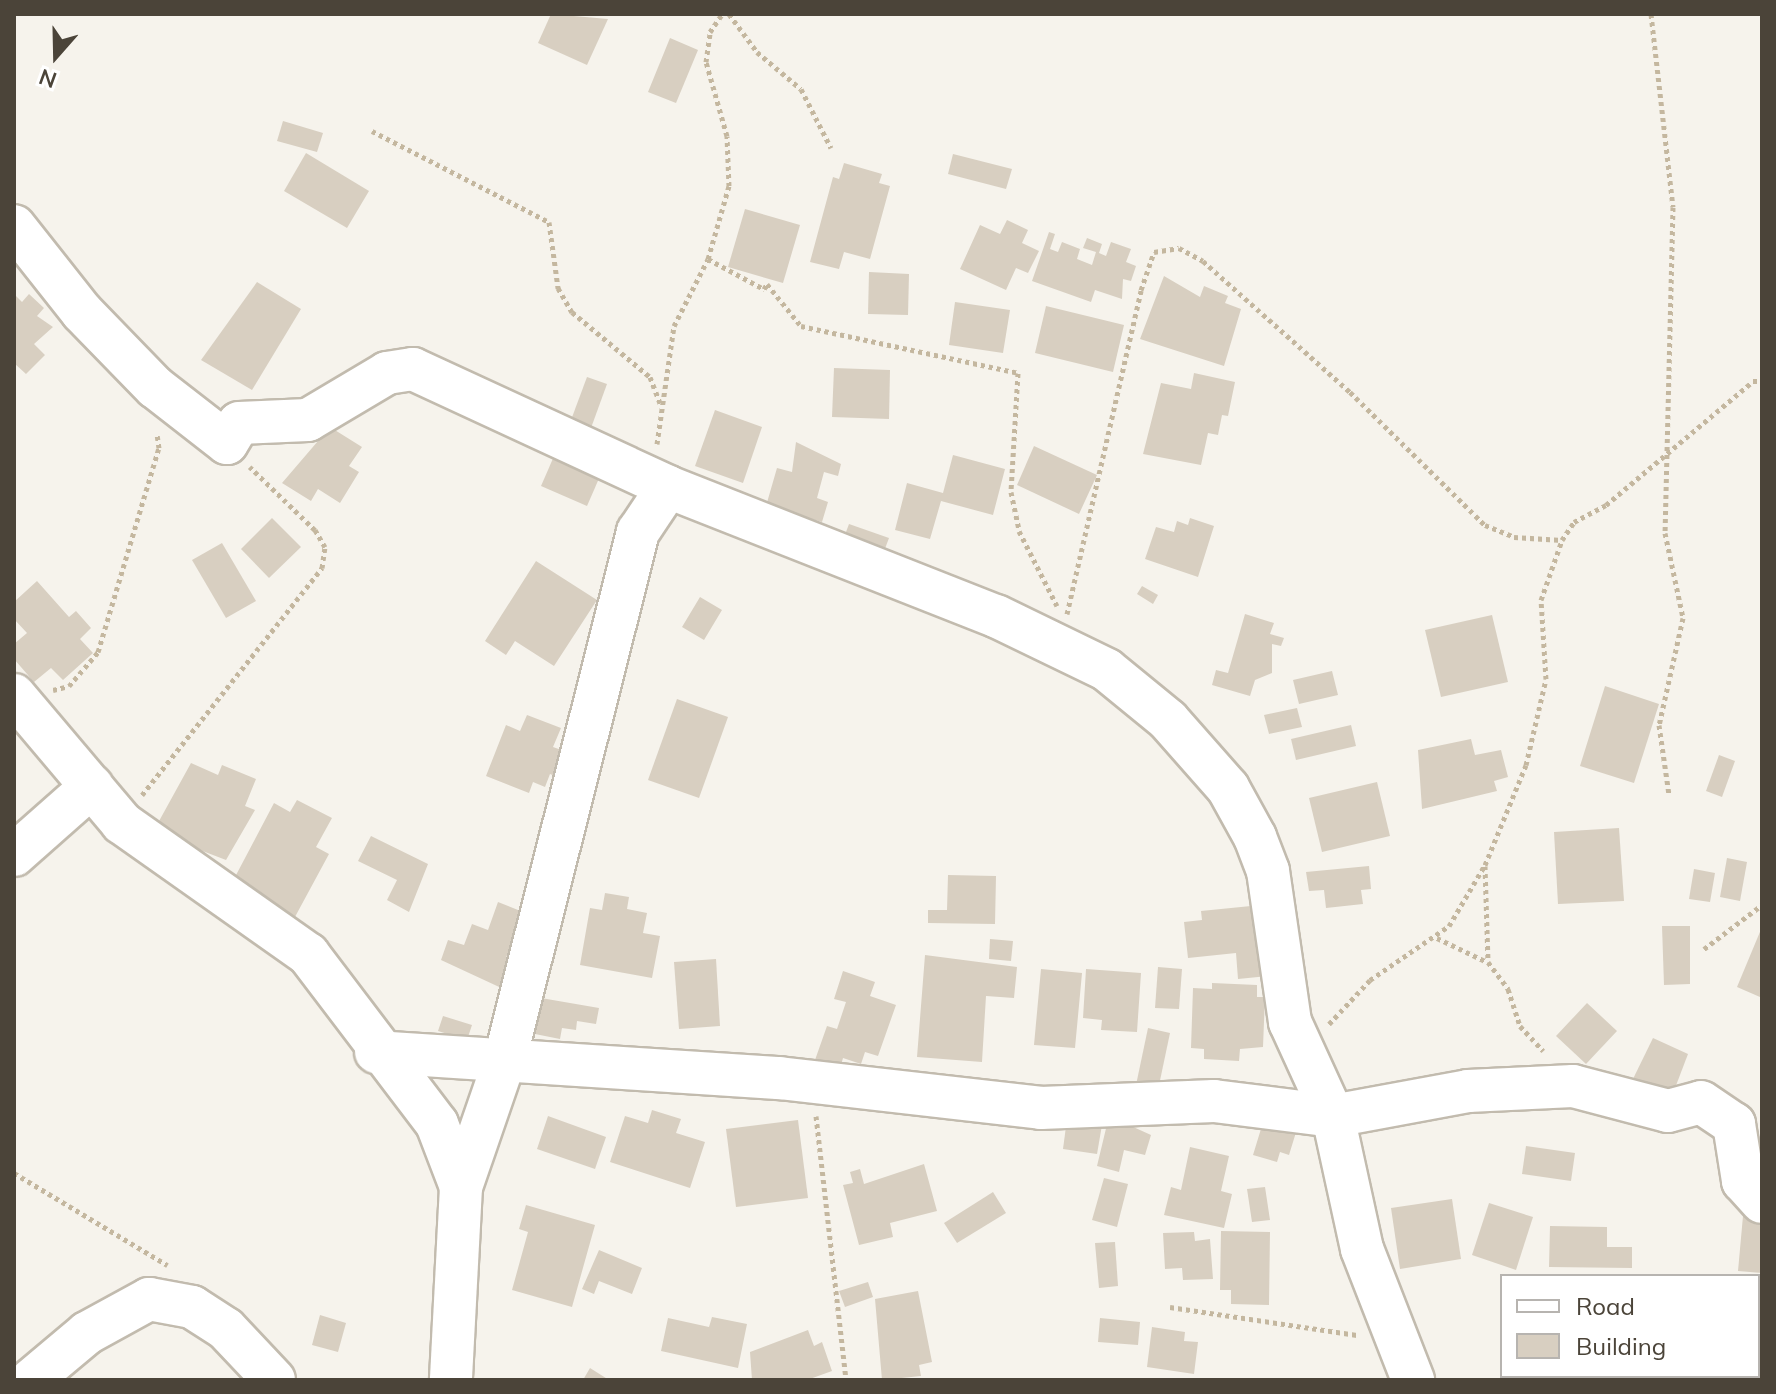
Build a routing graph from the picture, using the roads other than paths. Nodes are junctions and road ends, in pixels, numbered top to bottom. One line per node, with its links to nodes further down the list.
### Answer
1 (14, 226): 2 (street)
2 (668, 487): 7 (street); 8 (street)
3 (16, 697): 4 (street)
4 (92, 786): 5 (street); 6 (street)
5 (14, 855)
6 (376, 1052): 7 (street); 9 (street)
7 (505, 1059): 8 (street); 9 (street)
8 (1333, 1116): 10 (street); 14 (street)
9 (461, 1187): 13 (street)
10 (1762, 1202)
11 (31, 1380): 12 (street)
12 (274, 1380)
13 (451, 1380)
14 (1413, 1380)

